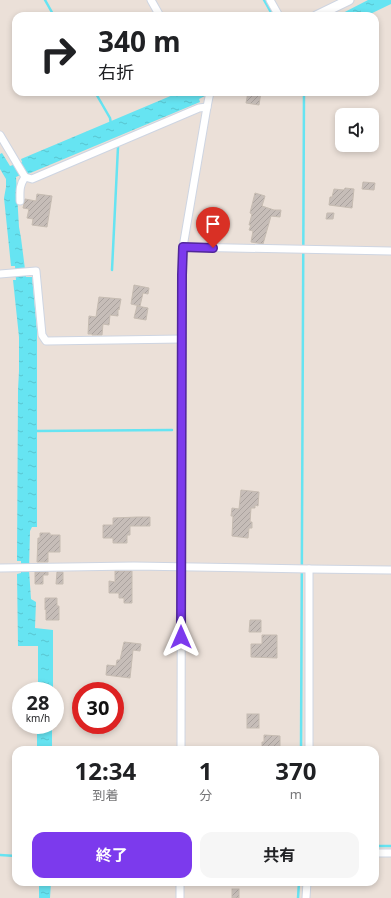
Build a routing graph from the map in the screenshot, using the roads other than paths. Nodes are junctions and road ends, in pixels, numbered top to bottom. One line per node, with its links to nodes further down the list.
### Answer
1 (151, 0): 4 (street)
2 (270, 0): 5 (street)
3 (349, 0): 6 (street)
4 (158, 12)
5 (277, 12)
6 (324, 12)
7 (210, 96): 8 (street)
8 (207, 108): 11 (street); 13 (street)
9 (0, 135): 10 (street)
10 (3, 147): 11 (street)
11 (24, 176): 12 (street)
12 (20, 201)
13 (183, 247): 14 (street); 16 (street)
14 (391, 251)
15 (0, 274): 16 (street)
16 (182, 340): 17 (street)
17 (181, 566): 18 (street); 19 (street); 21 (street)
18 (0, 568)
19 (304, 569): 20 (street); 22 (street)
20 (391, 570)
21 (181, 746)
22 (309, 746)
23 (379, 853): 24 (street)
24 (391, 853)
25 (180, 886): 27 (street)
26 (307, 886): 28 (street)
27 (180, 898)
28 (306, 898)

